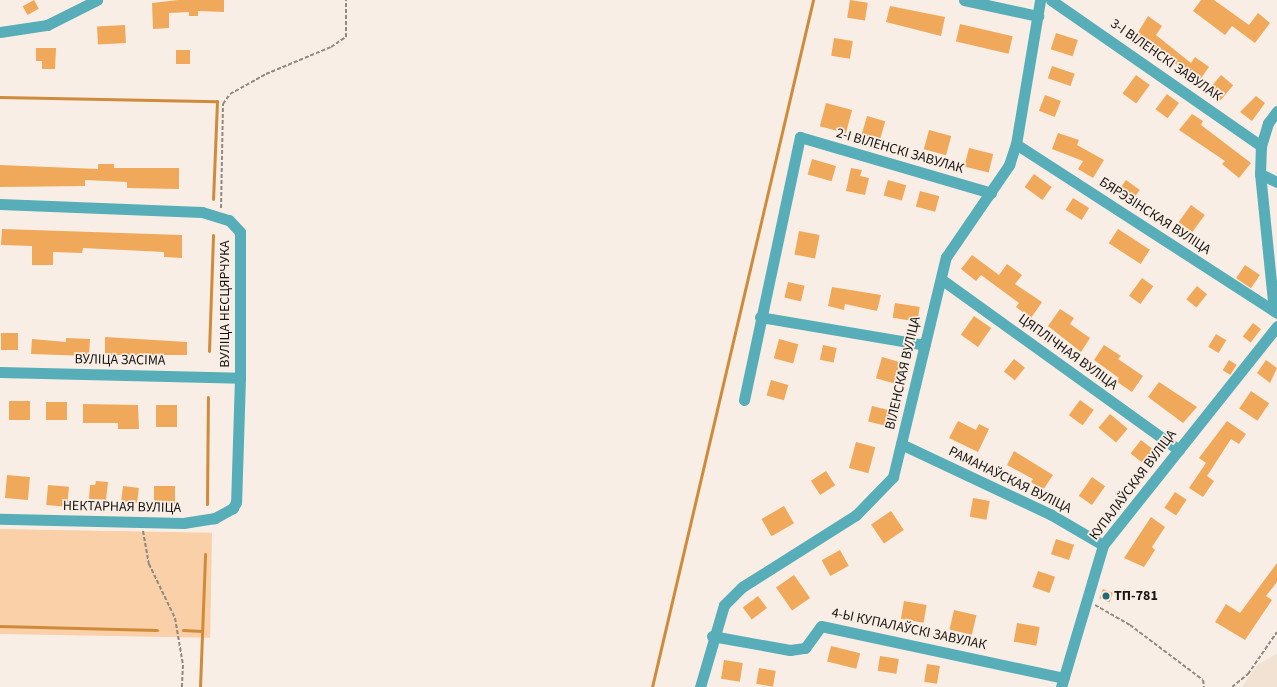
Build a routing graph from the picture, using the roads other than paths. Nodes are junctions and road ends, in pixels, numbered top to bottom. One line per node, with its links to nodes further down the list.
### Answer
1 (97, 0): 6 (street)
2 (964, 0): 5 (street)
3 (1040, 0): 5 (street, ВІЛЕНСКАЯ ВУЛІЦА)
4 (1051, 0): 9 (street, 3-І ВІЛЕНСКІ ЗАВУЛАК)
5 (1038, 16): 8 (street, ВІЛЕНСКАЯ ВУЛІЦА)
6 (0, 32)
7 (1277, 111): 9 (street)
8 (1016, 144): 12 (street, ВІЛЕНСКАЯ ВУЛІЦА); 15 (street, БЯРЭЗІНСКАЯ ВУЛІЦА)
9 (1261, 146): 10 (street)
10 (1260, 174): 11 (street); 15 (street)
11 (1277, 182)
12 (991, 192): 14 (street, ВІЛЕНСКАЯ ВУЛІЦА); 16 (street, 2-І ВІЛЕНСКІ ЗАВУЛАК)
13 (0, 204): 20 (street, ВУЛІЦА НЕСЦЯРЧУКА)
14 (941, 279): 18 (street, ВІЛЕНСКАЯ ВУЛІЦА); 23 (street, ЦЯПЛІЧНАЯ ВУЛІЦА)
15 (1276, 312)
16 (760, 317): 18 (street); 21 (street)
17 (1277, 326): 23 (street, КУПАЛАЎСКАЯ ВУЛІЦА)
18 (925, 345): 22 (street, ВІЛЕНСКАЯ ВУЛІЦА)
19 (0, 372): 20 (street, ВУЛІЦА ЗАСІМА)
20 (240, 378): 24 (street, ВУЛІЦА НЕСЦЯРЧУКА)
21 (744, 400)
22 (901, 444): 26 (street, РАМАНАЎСКАЯ ВУЛІЦА); 27 (street, ВІЛЕНСКАЯ ВУЛІЦА)
23 (1179, 450): 26 (street, КУПАЛАЎСКАЯ ВУЛІЦА)
24 (236, 502): 25 (street, НЕКТАРНАЯ ВУЛІЦА)
25 (0, 519)
26 (1103, 545): 28 (street, КУПАЛАЎСКАЯ ВУЛІЦА)
27 (712, 636): 28 (street, 4-Ы КУПАЛАЎСКІ ЗАВУЛАК); 29 (street, ВІЛЕНСКАЯ ВУЛІЦА)
28 (1062, 682)
29 (700, 687)

